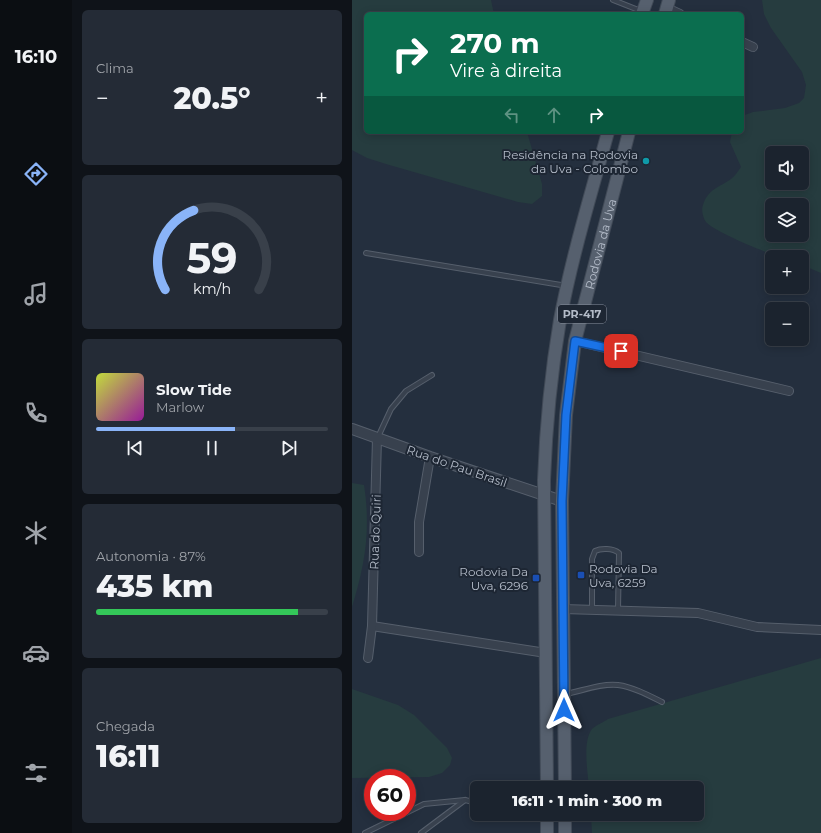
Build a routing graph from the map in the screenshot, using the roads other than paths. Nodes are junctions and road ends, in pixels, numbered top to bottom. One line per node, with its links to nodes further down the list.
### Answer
1 (613, 0): 4 (lane)
2 (647, 0): 5 (main road)
3 (667, 7): 6 (street)
4 (641, 12)
5 (643, 12)
6 (676, 12)
7 (744, 43): 8 (street)
8 (753, 47)
9 (607, 134): 12 (main road, Rodovia da Uva / PR-417)
10 (628, 134): 13 (main road, Rodovia da Uva / PR-417)
11 (366, 253): 12 (lane)
12 (567, 286): 19 (main road, Rodovia da Uva / PR-417)
13 (575, 341): 15 (street); 20 (main road, Rodovia da Uva / PR-417)
14 (432, 375): 17 (lane)
15 (789, 391)
16 (352, 429): 17 (street, Rua do Pau Brasil)
17 (378, 438): 18 (street, Rua do Pau Brasil); 25 (street, Rua do Quiri)
18 (430, 458): 19 (street, Rua do Pau Brasil); 21 (street)
19 (545, 496): 20 (street, Rua do Pau Brasil); 27 (main road, Rodovia da Uva / PR-417)
20 (562, 501): 22 (main road, Rodovia da Uva / PR-417)
21 (419, 552)
22 (563, 609): 23 (street); 29 (main road, Rodovia da Uva / PR-417)
23 (592, 610): 24 (street); 24 (lane)
24 (618, 610): 26 (street)
25 (372, 626): 27 (street); 28 (street, Rua do Quiri)
26 (821, 630)
27 (546, 653): 31 (main road, Rodovia da Uva / PR-417)
28 (368, 658)
29 (564, 695): 30 (lane); 32 (main road, Rodovia da Uva / PR-417)
30 (662, 702)
31 (547, 781)
32 (565, 781)
33 (465, 800): 34 (lane); 37 (lane); 38 (lane)
34 (470, 801)
35 (547, 821): 39 (main road)
36 (565, 821): 40 (main road)
37 (365, 833)
38 (422, 833)
39 (548, 833)
40 (565, 833)

